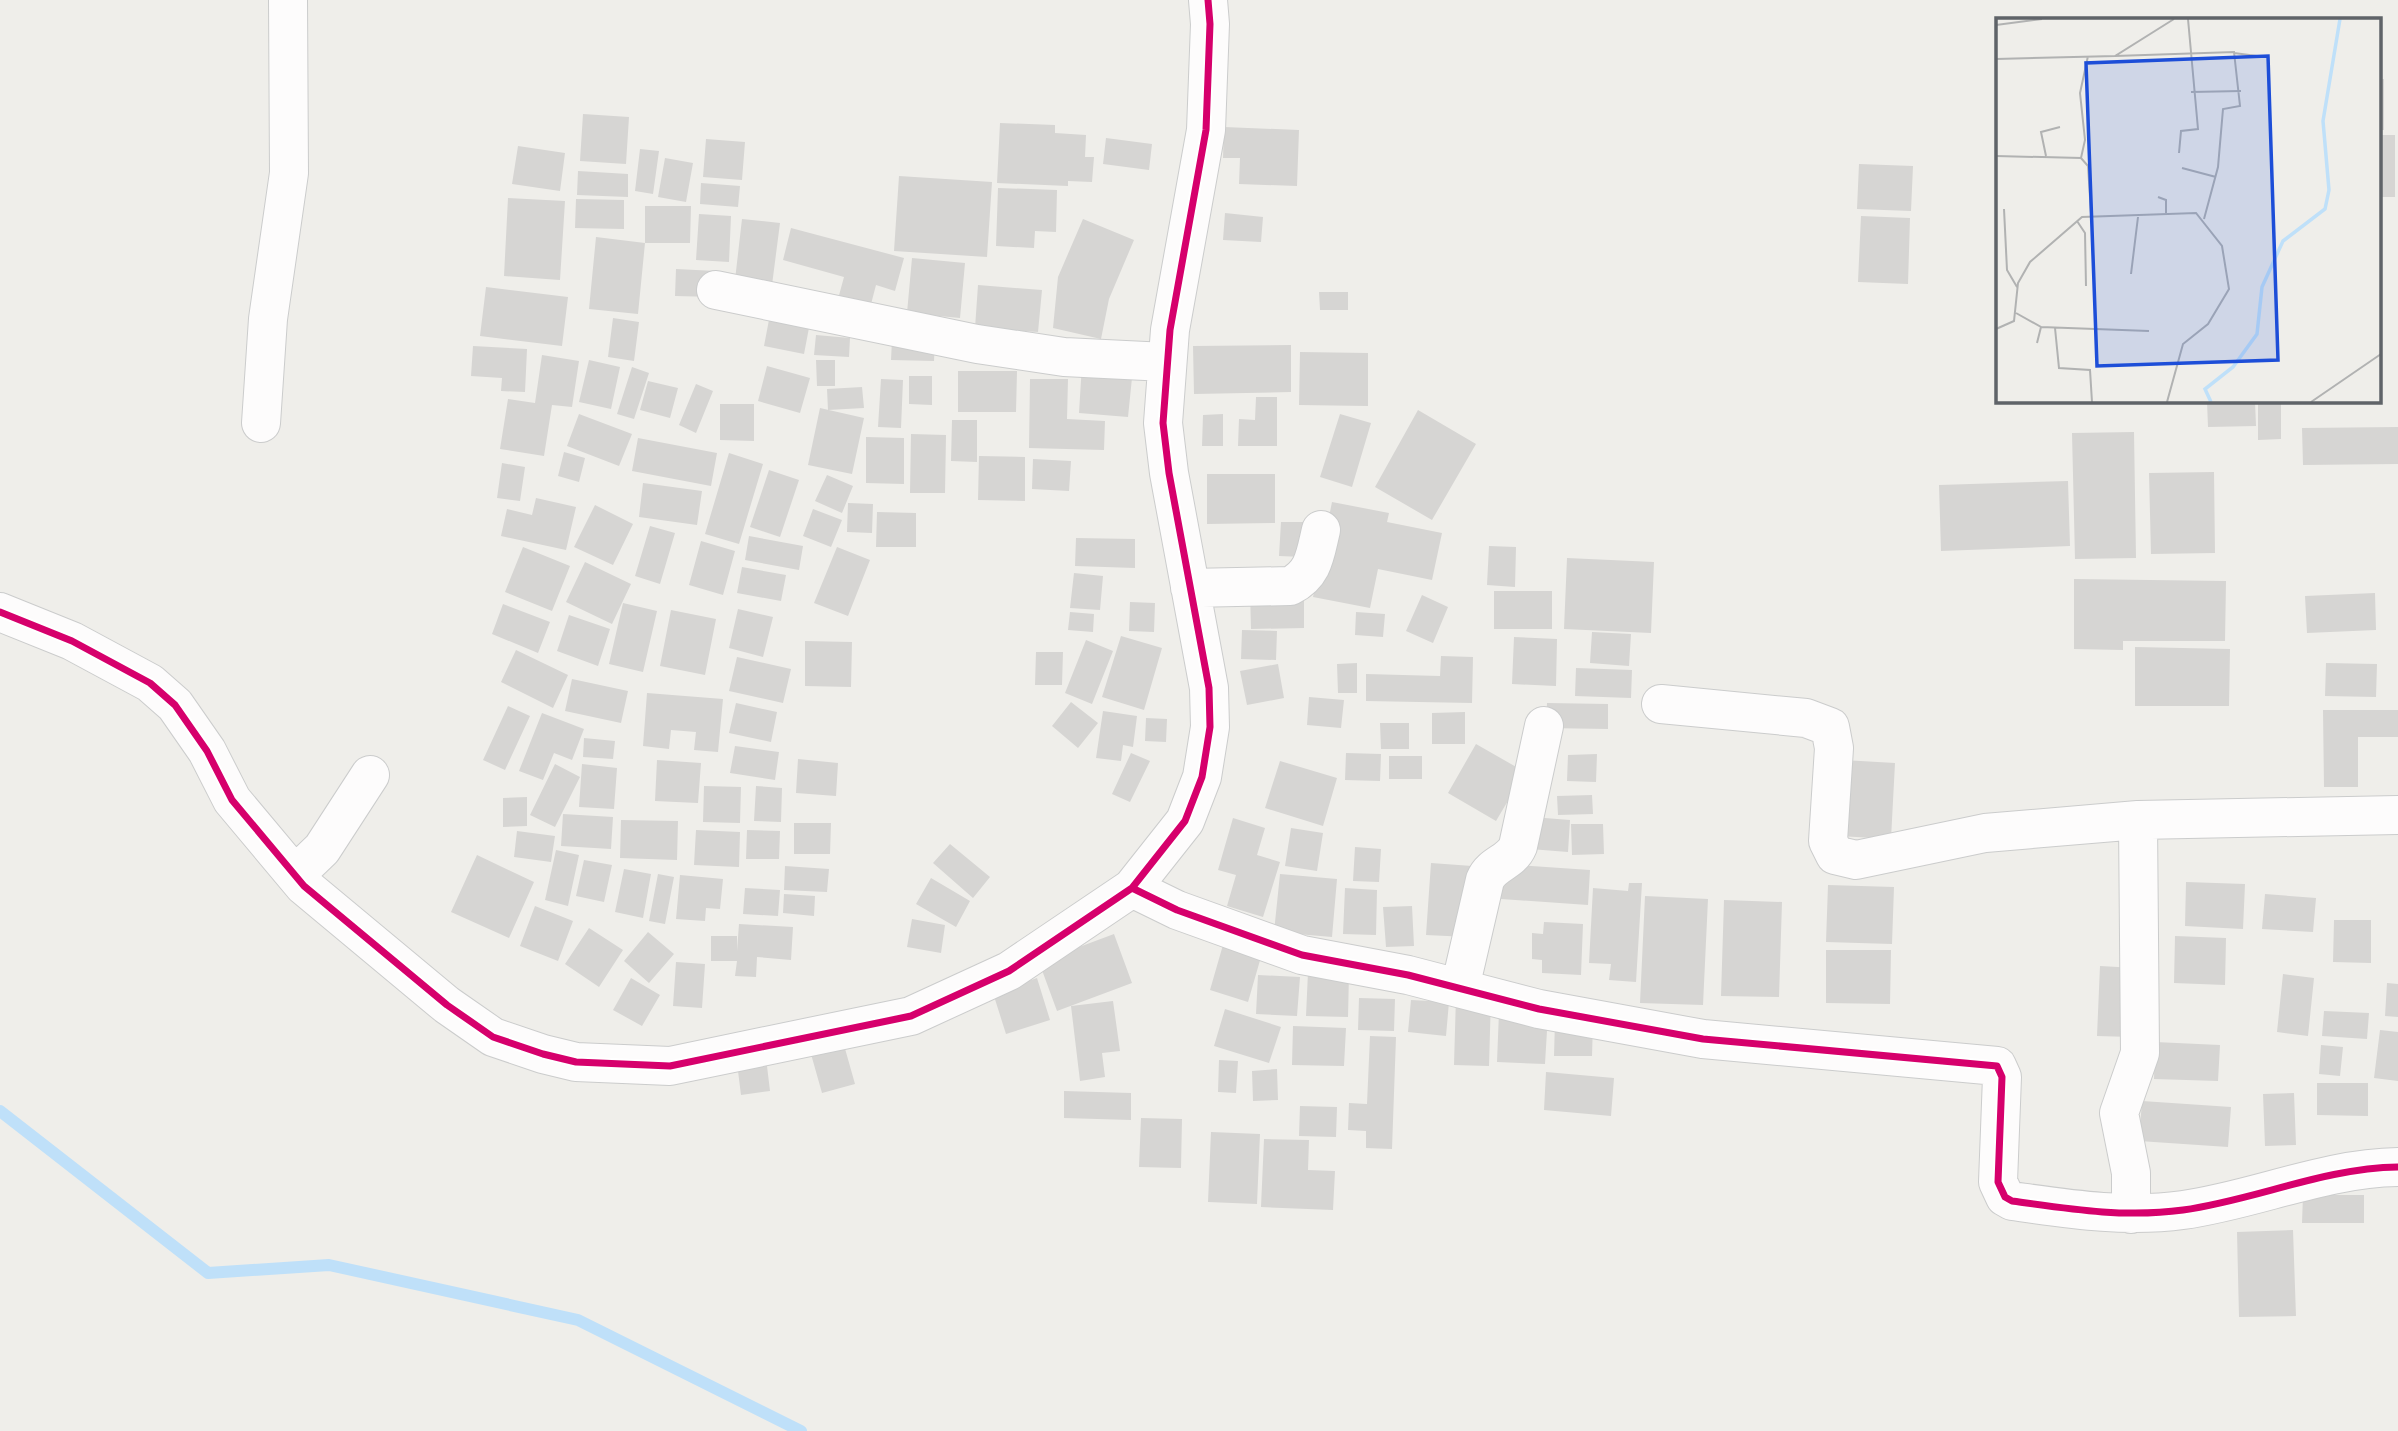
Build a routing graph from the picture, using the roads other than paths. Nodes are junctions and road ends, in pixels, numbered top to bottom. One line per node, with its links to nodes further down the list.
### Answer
1 (288, 0): 5 (street)
2 (1208, 0): 4 (street)
3 (716, 290): 4 (street)
4 (1147, 361): 7 (street)
5 (261, 424)
6 (1321, 530): 7 (street)
7 (1190, 587): 15 (street)
8 (0, 612): 14 (street)
9 (1661, 704): 13 (street)
10 (1544, 726): 16 (street)
11 (370, 775): 14 (street)
12 (2398, 815): 13 (street)
13 (2137, 820): 18 (street)
14 (308, 863): 15 (street)
15 (1132, 888): 16 (street)
16 (1460, 988): 18 (street)
17 (2398, 1167): 18 (street)
18 (2131, 1214)

